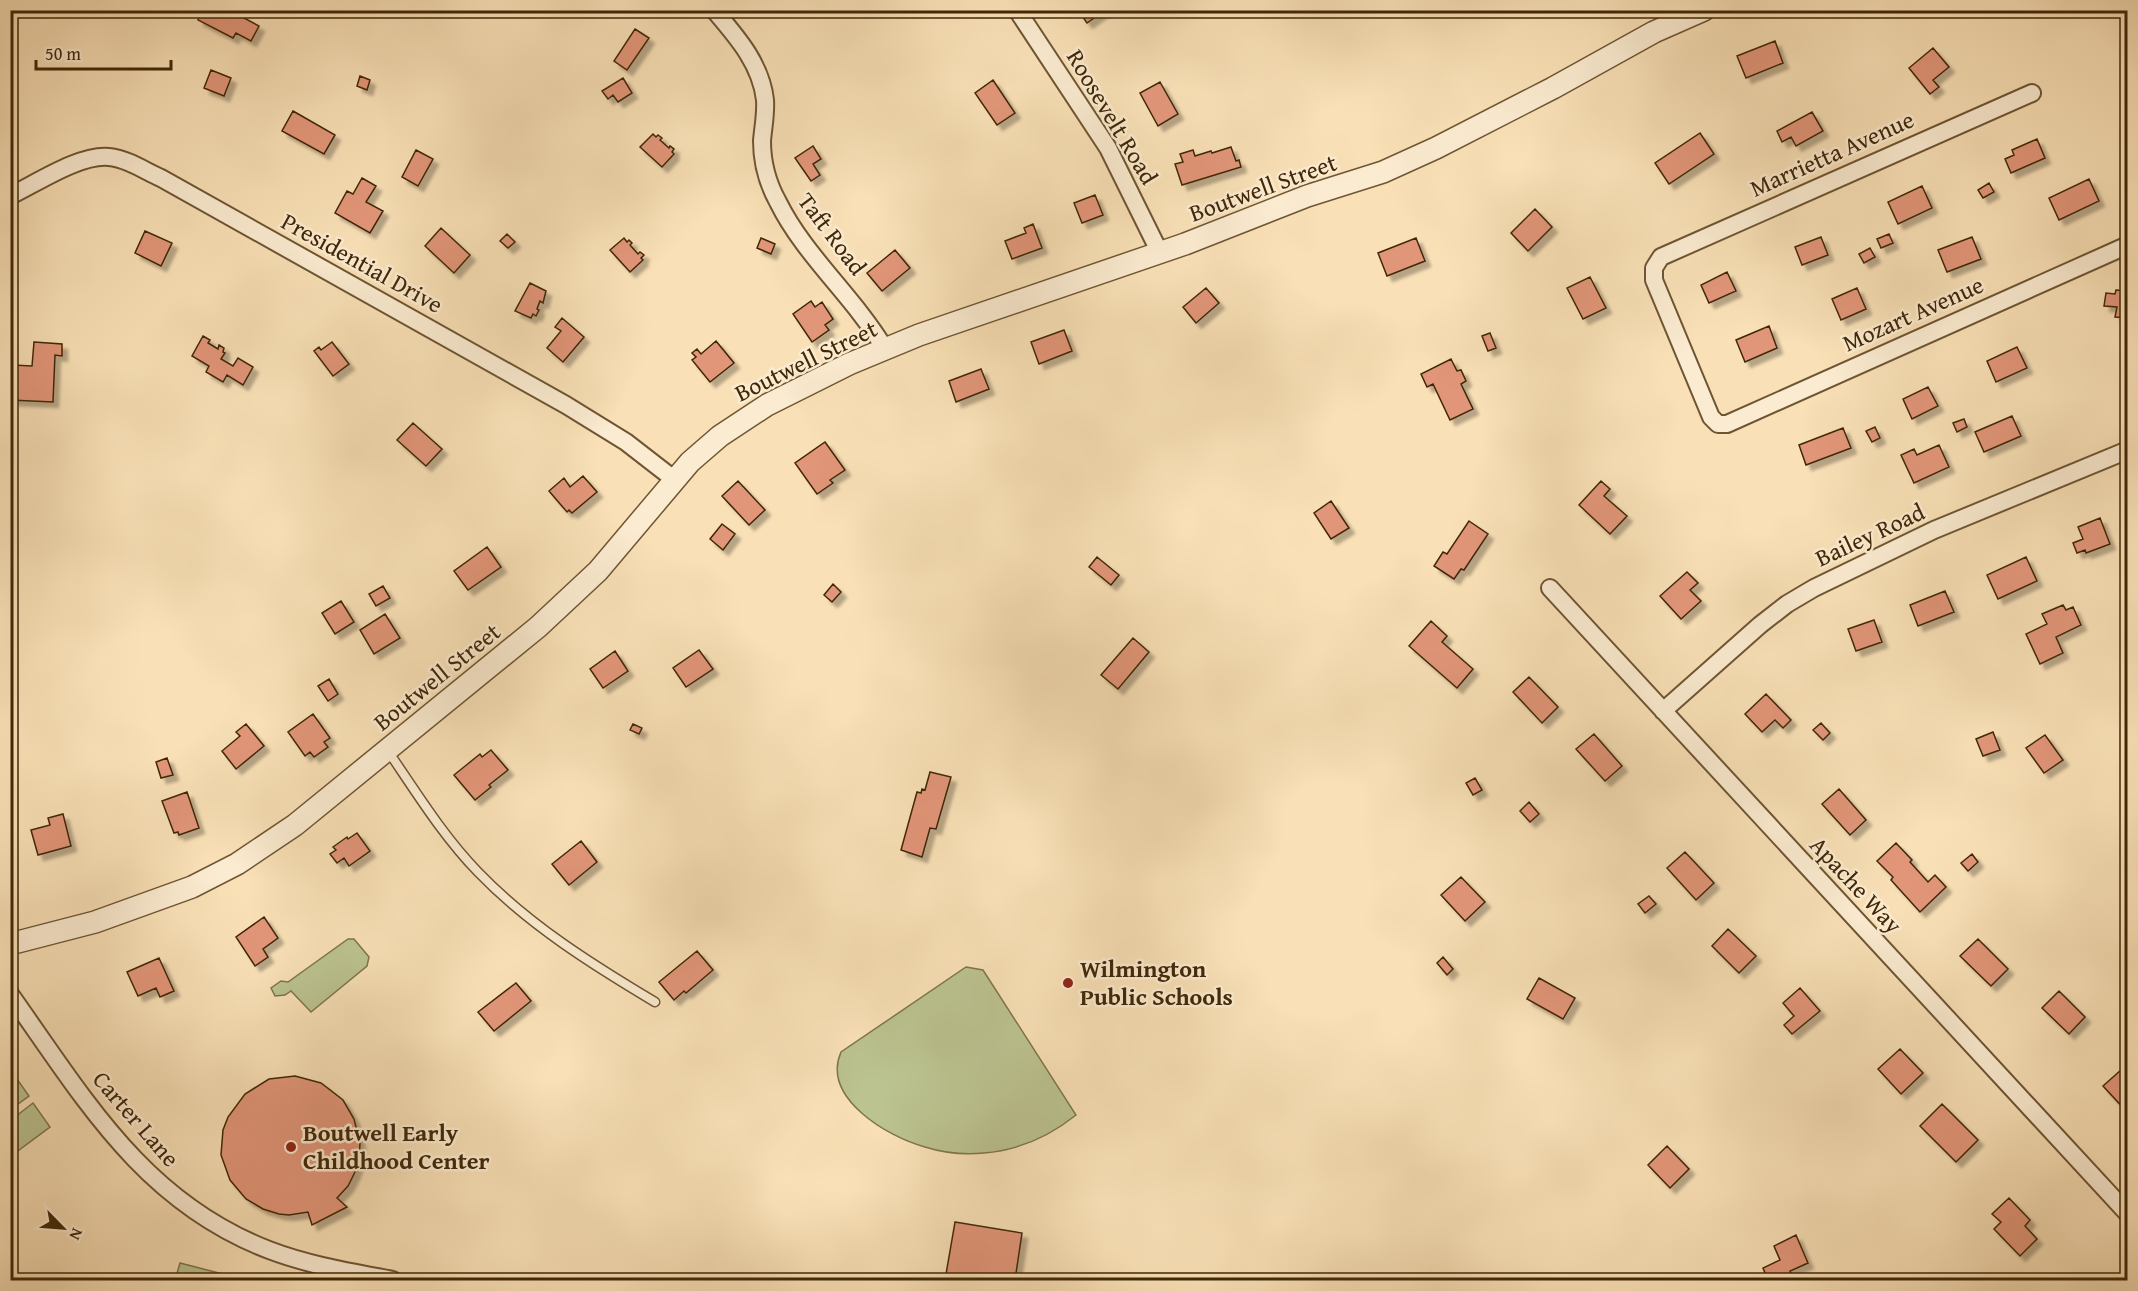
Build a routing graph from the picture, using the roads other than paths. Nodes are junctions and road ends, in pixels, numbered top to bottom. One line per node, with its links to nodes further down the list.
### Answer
1 (714, 10): 8 (street, Taft Road)
2 (1017, 10): 7 (street, Roosevelt Road)
3 (1704, 10): 7 (street, Boutwell Street)
4 (2032, 93): 9 (street, Marrietta Avenue)
5 (10, 196): 11 (street, Presidential Drive)
6 (2127, 245): 9 (street, Mozart Avenue)
7 (1159, 251): 8 (street, Boutwell Street)
8 (885, 349): 11 (street, Boutwell Street)
9 (1718, 424)
10 (2127, 450): 13 (street, Bailey Road)
11 (675, 480): 14 (street, Boutwell Street)
12 (1550, 588): 13 (street, Apache Way)
13 (1663, 711): 18 (street, Apache Way)
14 (387, 750): 15 (street, Boutwell Street); 17 (lane)
15 (10, 944)
16 (10, 994): 19 (street, Carter Lane)
17 (655, 1002)
18 (2127, 1214)
19 (393, 1281)

